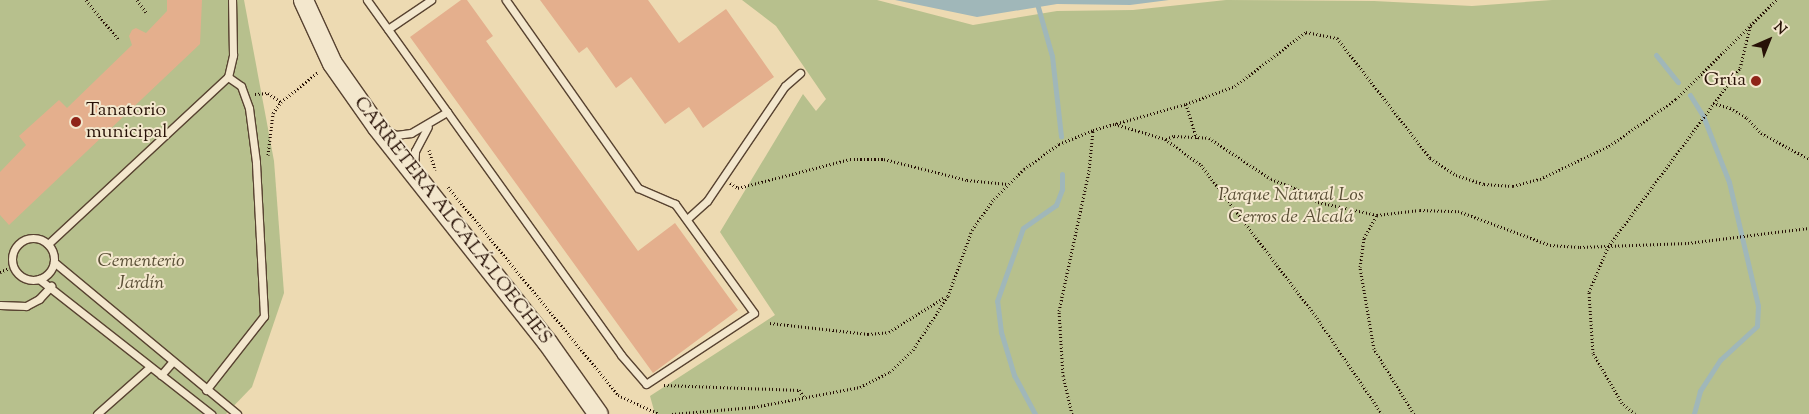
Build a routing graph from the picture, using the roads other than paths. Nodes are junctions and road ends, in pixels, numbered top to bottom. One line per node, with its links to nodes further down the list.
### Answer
1 (232, 0): 8 (lane)
2 (303, 0): 11 (main road, CARRETERA ALCALÁ-LOECHES)
3 (367, 0): 6 (lane)
4 (430, 0): 6 (lane)
5 (506, 0): 13 (lane)
6 (388, 29): 9 (lane)
7 (800, 72): 13 (lane)
8 (228, 77): 14 (lane); 22 (lane)
9 (447, 112): 10 (lane); 13 (lane)
10 (430, 124): 11 (lane); 12 (lane)
11 (377, 127): 12 (main road, CARRETERA ALCALÁ-LOECHES)
12 (419, 184): 23 (main road, CARRETERA ALCALÁ-LOECHES)
13 (686, 219)
14 (48, 244): 15 (lane); 16 (lane)
15 (54, 262): 16 (lane); 19 (lane)
16 (39, 279): 17 (lane)
17 (51, 286): 18 (lane); 20 (lane)
18 (0, 305)
19 (173, 361): 21 (lane); 22 (lane)
20 (150, 367): 21 (lane); 24 (lane)
21 (161, 375): 25 (lane)
22 (206, 390): 26 (lane)
23 (599, 412)
24 (97, 414)
25 (211, 414)
26 (237, 414)

